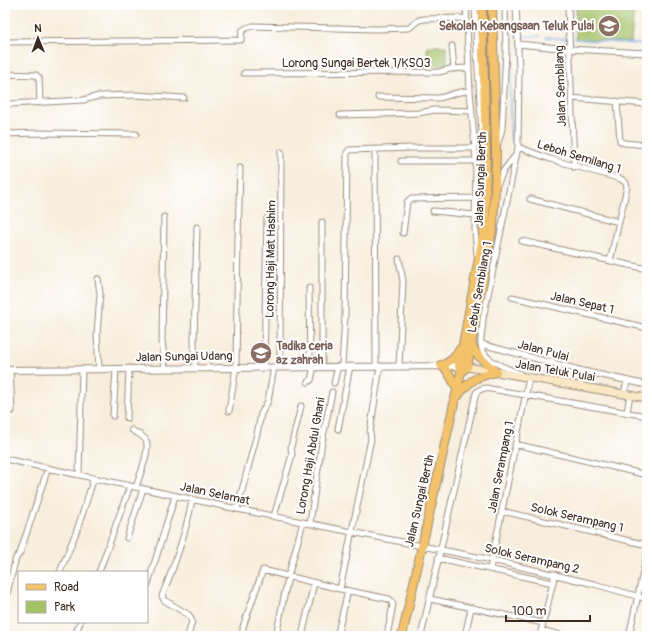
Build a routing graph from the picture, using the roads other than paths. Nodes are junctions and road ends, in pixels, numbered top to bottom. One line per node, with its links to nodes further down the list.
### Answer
1 (466, 5): 8 (street)
2 (475, 5): 35 (street)
3 (482, 5): 35 (main road, Jalan Sungai Bertih)
4 (492, 5): 36 (main road, Jalan Sungai Bertih)
5 (505, 5): 36 (street)
6 (516, 5): 10 (street, Lebuh Sembilang 1)
7 (568, 5): 12 (street, Jalan Sembilang)
8 (466, 18): 9 (street); 15 (street)
9 (5, 42)
10 (518, 44): 12 (street); 31 (street, Lebuh Sembilang 1)
11 (452, 46): 14 (street)
12 (569, 49): 13 (street); 21 (street, Jalan Sembilang)
13 (647, 53)
14 (454, 68): 15 (street, Lorong Sungai Bertek 1/KS03); 16 (street, Lorong Sungai Bertek 1/KS03)
15 (468, 68): 18 (street)
16 (244, 73)
17 (5, 74): 23 (street)
18 (470, 91): 19 (street); 26 (street)
19 (378, 97)
20 (184, 98): 23 (street)
21 (572, 98): 22 (street); 40 (street, Jalan Sembilang)
22 (617, 101): 25 (street); 30 (street)
23 (40, 103): 24 (street)
24 (10, 104)
25 (647, 104)
26 (472, 111): 27 (street); 32 (street)
27 (340, 115)
28 (5, 134): 29 (street)
29 (136, 134)
30 (647, 145)
31 (518, 147): 37 (street, Lebuh Sembilang 1); 40 (street, Leboh Semilang 1)
32 (474, 148): 33 (street); 39 (street)
33 (375, 150): 66 (street, Lorong Haji Abdul Ghani); 68 (street)
34 (281, 152): 73 (street, Lorong Haji Mat Hashim)
35 (486, 152): 56 (main road, Jalan Sungai Bertih)
36 (496, 152): 42 (main road, Jalan Sungai Bertih)
37 (516, 156): 42 (street); 63 (street, Lebuh Sembilang 1)
38 (400, 161): 39 (street)
39 (476, 161): 43 (street)
40 (574, 167): 50 (street, Leboh Semilang 1)
41 (240, 168): 71 (street)
42 (495, 187): 62 (main road, Jalan Sungai Bertih)
43 (476, 198): 46 (street); 52 (street)
44 (530, 199): 50 (street)
45 (432, 211): 46 (street)
46 (475, 215): 56 (street)
47 (164, 217): 76 (street)
48 (267, 219): 72 (street)
49 (322, 222): 65 (street)
50 (619, 222): 55 (street, Leboh Semilang 1)
51 (197, 227): 77 (street)
52 (403, 233)
53 (522, 241): 55 (street)
54 (399, 259): 69 (street)
55 (610, 261): 57 (street)
56 (479, 262): 62 (main road, Jalan Sungai Bertih)
57 (647, 269)
58 (98, 279): 80 (street)
59 (308, 288): 64 (street)
60 (512, 297): 61 (street, Jalan Sepat 1)
61 (647, 328)
62 (467, 343): 70 (main road); 78 (main road, Jalan Sungai Bertih); 83 (main road)
63 (481, 344): 82 (street, Jalan Pulai); 84 (street, Lebuh Sembilang 1)
64 (312, 366): 65 (street, Jalan Sungai Udang); 73 (street, Jalan Sungai Udang); 86 (street)
65 (322, 366): 66 (street, Jalan Sungai Udang)
66 (340, 366): 67 (street, Jalan Sungai Udang); 87 (street, Lorong Haji Abdul Ghani)
67 (350, 366): 68 (street, Jalan Sungai Udang); 103 (street)
68 (378, 366): 69 (street, Jalan Sungai Udang); 121 (street)
69 (399, 366): 70 (street, Jalan Sungai Udang)
70 (441, 366): 78 (street, Jalan Sungai Udang); 90 (main road)
71 (236, 367): 72 (street, Jalan Sungai Udang); 77 (street, Jalan Sungai Udang); 98 (street)
72 (264, 367): 73 (street, Jalan Sungai Udang)
73 (277, 367): 116 (street, Lorong Haji Mat Hashim)
74 (116, 368): 75 (street, Jalan Sungai Udang); 80 (street, Jalan Sungai Udang); 100 (street)
75 (129, 368): 76 (street, Jalan Sungai Udang); 102 (street)
76 (165, 368): 77 (street, Jalan Sungai Udang)
77 (195, 368)
78 (462, 368): 83 (main road, Jalan Teluk Pulai); 90 (main road, Jalan Sungai Bertih)
79 (82, 369): 80 (street, Jalan Sungai Udang); 81 (street, Jalan Sungai Udang); 108 (street)
80 (99, 369)
81 (8, 370): 97 (street)
82 (583, 371): 85 (street, Jalan Pulai); 89 (street)
83 (496, 372): 84 (main road, Jalan Teluk Pulai); 95 (main road)
84 (529, 378): 89 (main road, Jalan Teluk Pulai); 93 (street, Jalan Serampang 1)
85 (627, 381): 88 (street, Jalan Pulai); 92 (street)
86 (308, 382)
87 (334, 383)
88 (647, 385)
89 (580, 386): 92 (main road, Jalan Teluk Pulai)
90 (457, 388): 95 (main road, Jalan Sungai Bertih)
91 (332, 392): 120 (street, Lorong Haji Abdul Ghani)
92 (627, 394): 94 (main road, Jalan Teluk Pulai); 99 (street)
93 (525, 395): 99 (street); 105 (street, Jalan Serampang 1); 125 (street)
94 (647, 398)
95 (455, 400): 123 (main road, Jalan Sungai Bertih)
96 (301, 406): 118 (street)
97 (12, 411)
98 (229, 411)
99 (627, 412): 101 (street)
100 (113, 416)
101 (647, 416)
102 (127, 418)
103 (338, 429)
104 (132, 430): 112 (street)
105 (516, 444): 109 (street); 117 (street, Jalan Serampang 1)
106 (5, 459): 107 (street, Jalan Selamat)
107 (48, 468): 108 (street, Jalan Selamat); 142 (street)
108 (79, 474): 110 (street, Jalan Selamat)
109 (647, 475)
110 (94, 478): 111 (street, Jalan Selamat); 130 (street)
111 (130, 486): 112 (street, Jalan Selamat); 131 (street)
112 (136, 487): 113 (street, Jalan Selamat)
113 (143, 489): 114 (street, Jalan Selamat); 122 (street)
114 (175, 496): 115 (street, Jalan Selamat); 136 (street)
115 (192, 500): 116 (street, Jalan Selamat); 150 (street)
116 (238, 509): 118 (street, Jalan Selamat)
117 (502, 511): 124 (street, Solok Serampang 1); 128 (street, Jalan Serampang 1)
118 (274, 516): 119 (street, Jalan Selamat)
119 (304, 522): 120 (street, Jalan Selamat); 133 (street, Lorong Haji Abdul Ghani)
120 (310, 523): 121 (street, Jalan Selamat)
121 (351, 531): 123 (street, Jalan Selamat); 137 (street)
122 (127, 538)
123 (422, 545): 125 (street, Solok Serampang 2); 156 (main road, Jalan Sungai Bertih)
124 (647, 545)
125 (440, 549): 127 (street); 128 (street, Solok Serampang 2)
126 (647, 554): 139 (street)
127 (438, 558): 129 (street); 141 (street)
128 (492, 560): 129 (street, Jalan Serampang 1); 132 (street, Solok Serampang 2)
129 (490, 569): 134 (street)
130 (60, 571)
131 (98, 571)
132 (555, 574): 134 (street); 139 (street, Solok Serampang 2)
133 (288, 577): 135 (street); 151 (street); 152 (street, Lorong Haji Abdul Ghani)
134 (553, 582): 145 (street)
135 (314, 583): 137 (street); 153 (street)
136 (148, 584)
137 (340, 589): 138 (street)
138 (348, 591): 154 (street); 155 (street)
139 (638, 596): 140 (street, Solok Serampang 2); 160 (street)
140 (647, 598)
141 (430, 599): 143 (street); 157 (street)
142 (5, 601)
143 (471, 608): 145 (street); 158 (street)
144 (80, 623): 149 (street)
145 (543, 623): 146 (street)
146 (541, 633): 159 (street)
147 (5, 634): 148 (street)
148 (13, 636)
149 (75, 636)
150 (188, 636)
151 (247, 636)
152 (276, 636)
153 (302, 636)
154 (337, 636)
155 (387, 636)
156 (402, 636)
157 (421, 636)
158 (465, 636)
159 (564, 636)
160 (629, 636)

